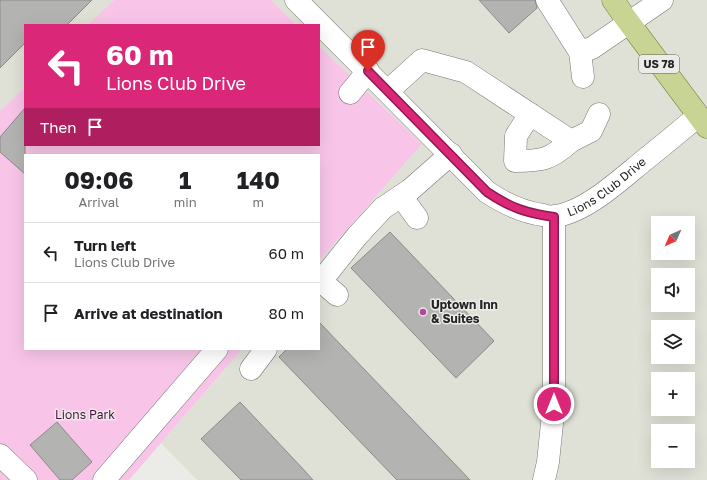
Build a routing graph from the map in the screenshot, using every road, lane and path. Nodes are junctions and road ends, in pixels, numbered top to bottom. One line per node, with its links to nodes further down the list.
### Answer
1 (296, 0): 6 (street, Lions Club Drive)
2 (547, 0): 8 (street)
3 (613, 0): 5 (main road, US 78)
4 (662, 0): 5 (street)
5 (628, 22): 8 (street); 15 (main road, US 78)
6 (317, 24)
7 (322, 30): 9 (street, Lions Club Drive)
8 (580, 52): 10 (street)
9 (368, 71): 11 (street, Lions Club Drive); 12 (street)
10 (583, 77)
11 (388, 92): 13 (street); 17 (street, Lions Club Drive)
12 (350, 93)
13 (530, 114): 16 (street); 16 (street)
14 (599, 114): 16 (street)
15 (703, 122): 19 (street, Lions Club Drive)
16 (571, 140)
17 (450, 154): 18 (street); 19 (street, Lions Club Drive)
18 (401, 196): 20 (street); 21 (street)
19 (554, 217): 28 (street)
20 (417, 218)
21 (325, 287)
22 (216, 350): 27 (street)
23 (265, 350): 24 (street)
24 (251, 369)
25 (0, 455): 26 (street)
26 (26, 480)
27 (104, 480)
28 (544, 480)

